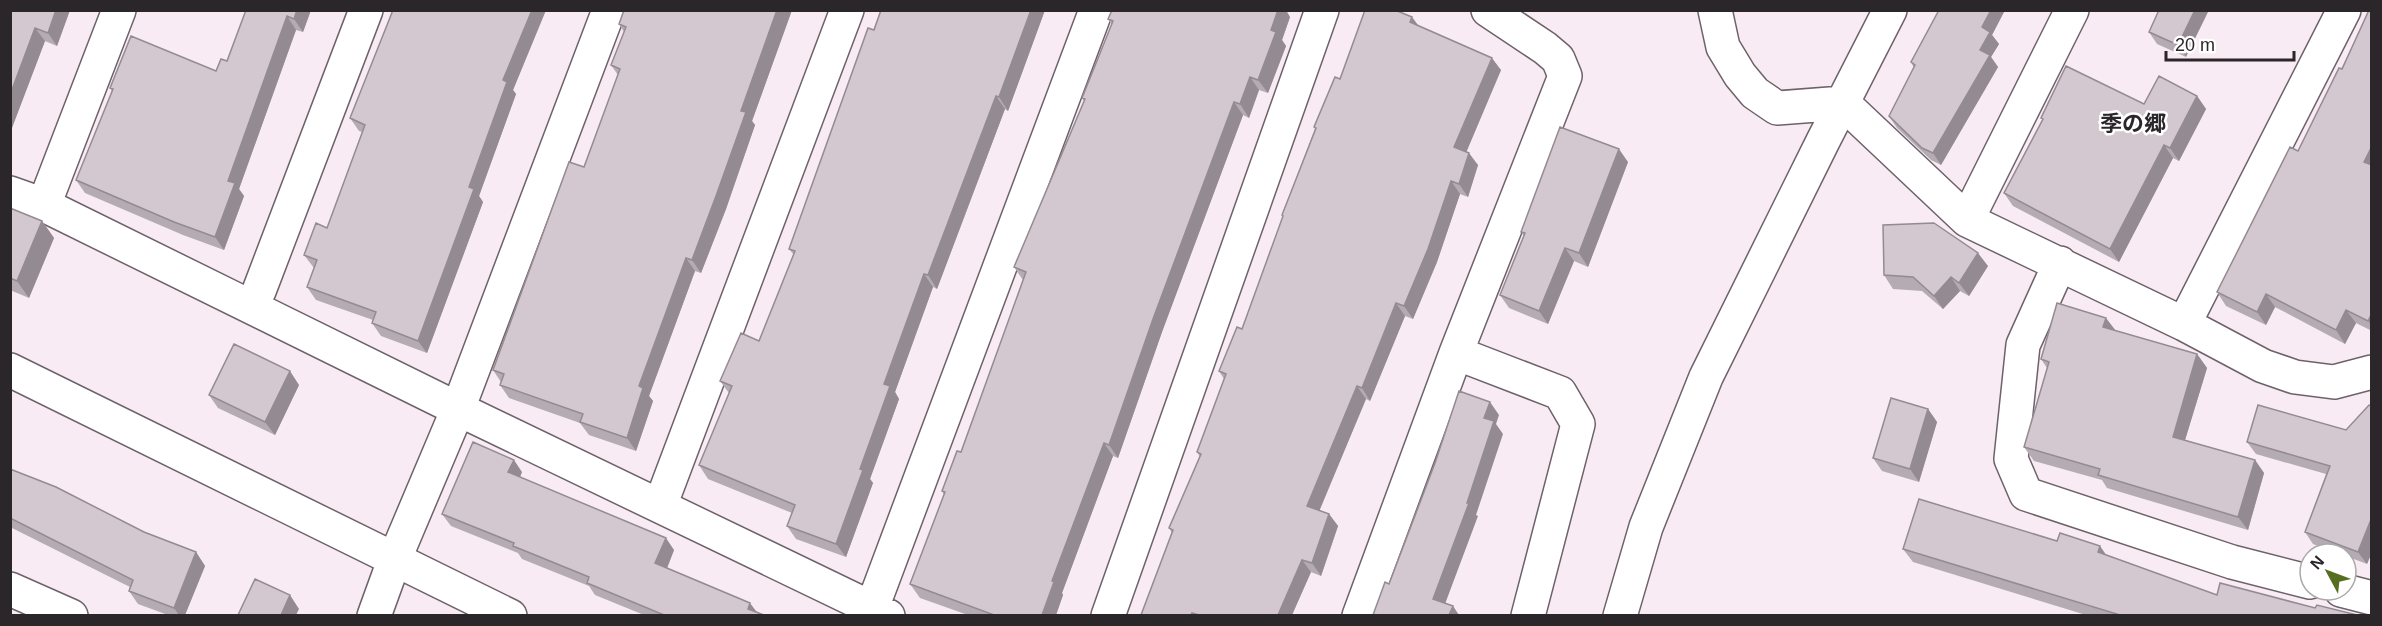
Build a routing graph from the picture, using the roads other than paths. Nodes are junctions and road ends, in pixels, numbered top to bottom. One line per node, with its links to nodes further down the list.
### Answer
1 (119, 10): 14 (street)
2 (366, 10): 17 (street)
3 (609, 10): 22 (street)
4 (847, 10): 23 (street)
5 (1096, 10): 27 (street)
6 (1322, 10): 31 (street)
7 (1488, 10): 19 (street)
8 (1715, 10): 12 (street)
9 (1890, 10): 12 (street)
10 (2072, 10): 15 (street)
11 (2344, 10): 18 (street)
12 (1843, 103): 15 (street); 34 (street)
13 (10, 193): 14 (street)
14 (44, 205): 22 (street)
15 (1967, 220): 16 (street)
16 (2060, 263): 18 (street); 25 (street)
17 (259, 291)
18 (2184, 324): 21 (street)
19 (1456, 353): 32 (street); 33 (street)
20 (10, 370): 24 (street)
21 (2372, 372)
22 (458, 409): 23 (street); 24 (street)
23 (660, 506): 27 (street)
24 (395, 558): 29 (street); 30 (street)
25 (2298, 579)
26 (10, 589): 28 (street)
27 (880, 611)
28 (71, 615)
29 (374, 615)
30 (510, 615)
31 (1108, 615)
32 (1359, 615)
33 (1528, 615)
34 (1620, 615)

